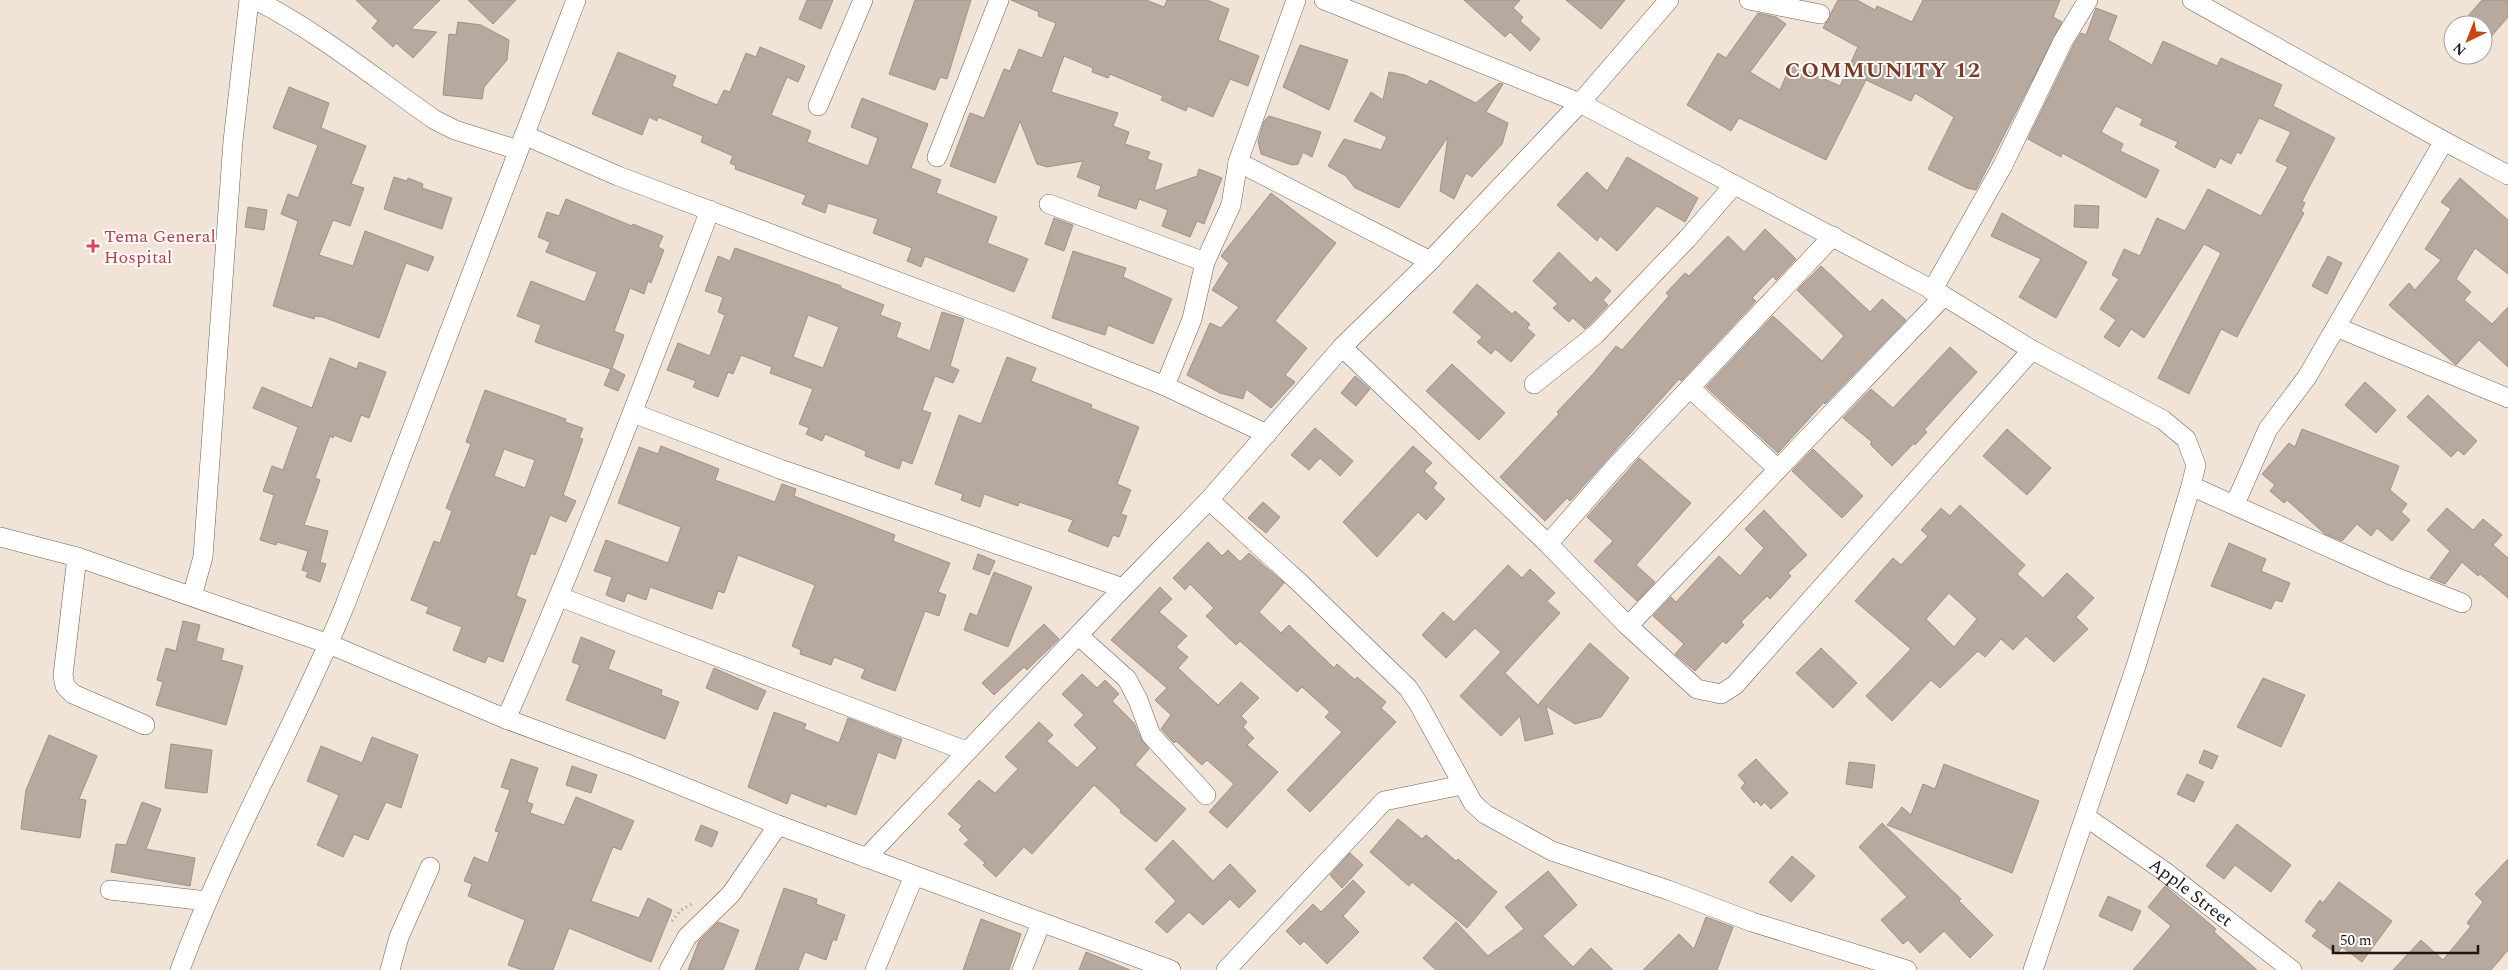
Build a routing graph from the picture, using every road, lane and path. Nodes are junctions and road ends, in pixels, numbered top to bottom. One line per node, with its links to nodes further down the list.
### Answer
1 (250, 0): 44 (street)
2 (256, 0): 16 (street)
3 (576, 0): 16 (street)
4 (863, 0): 14 (street)
5 (999, 0): 17 (street)
6 (1296, 0): 18 (street)
7 (1324, 0): 13 (street)
8 (1669, 0): 13 (street)
9 (1749, 0): 12 (street)
10 (2088, 0): 26 (street)
11 (2192, 0): 15 (street)
12 (1820, 14)
13 (1580, 103): 20 (street); 24 (street)
14 (818, 106)
15 (2444, 141): 19 (street); 27 (street)
16 (521, 143): 22 (street); 49 (street)
17 (937, 157)
18 (1238, 162): 24 (street); 25 (street)
19 (2508, 175)
20 (1734, 185): 23 (street); 30 (street)
21 (1049, 204): 25 (street)
22 (710, 210): 31 (street); 34 (street)
23 (1833, 236): 26 (street); 32 (street)
24 (1430, 261): 28 (street)
25 (1205, 262): 31 (street)
26 (1938, 294): 29 (street); 36 (street)
27 (2336, 327): 33 (street); 39 (street)
28 (1342, 348): 35 (street); 41 (street)
29 (2032, 350): 37 (street); 47 (street)
30 (1534, 384)
31 (1165, 386): 35 (street)
32 (1690, 388): 36 (street); 41 (street)
33 (2508, 398)
34 (633, 413): 43 (street); 45 (street)
35 (1267, 434): 38 (street)
36 (1778, 469): 47 (street)
37 (2191, 486): 39 (street); 55 (street)
38 (1209, 500): 43 (street); 53 (street)
39 (2235, 504): 46 (street)
40 (0, 537): 42 (street)
41 (1548, 544): 47 (street)
42 (76, 557): 44 (street); 51 (street)
43 (1122, 588): 48 (street)
44 (192, 596): 49 (street)
45 (560, 597): 50 (street); 52 (street)
46 (2462, 603)
47 (1628, 626)
48 (1078, 636): 52 (street); 54 (street)
49 (329, 644): 50 (street); 61 (street)
50 (506, 719): 56 (street)
51 (145, 725)
52 (966, 752): 57 (street)
53 (1462, 785): 70 (street); 71 (street)
54 (1206, 795)
55 (2086, 817): 63 (street); 72 (street, Apple Street)
56 (778, 825): 57 (street); 66 (street)
57 (866, 858): 59 (street)
58 (430, 866): 65 (street)
59 (914, 876): 62 (street); 67 (street)
60 (110, 890): 61 (street)
61 (207, 901): 64 (street)
62 (1041, 922): 68 (street); 69 (street)
63 (2036, 969)
64 (180, 970)
65 (390, 970)
66 (669, 970)
67 (874, 970)
68 (1022, 970)
69 (1171, 970)
70 (1226, 970)
71 (1907, 970)
72 (2292, 970)

